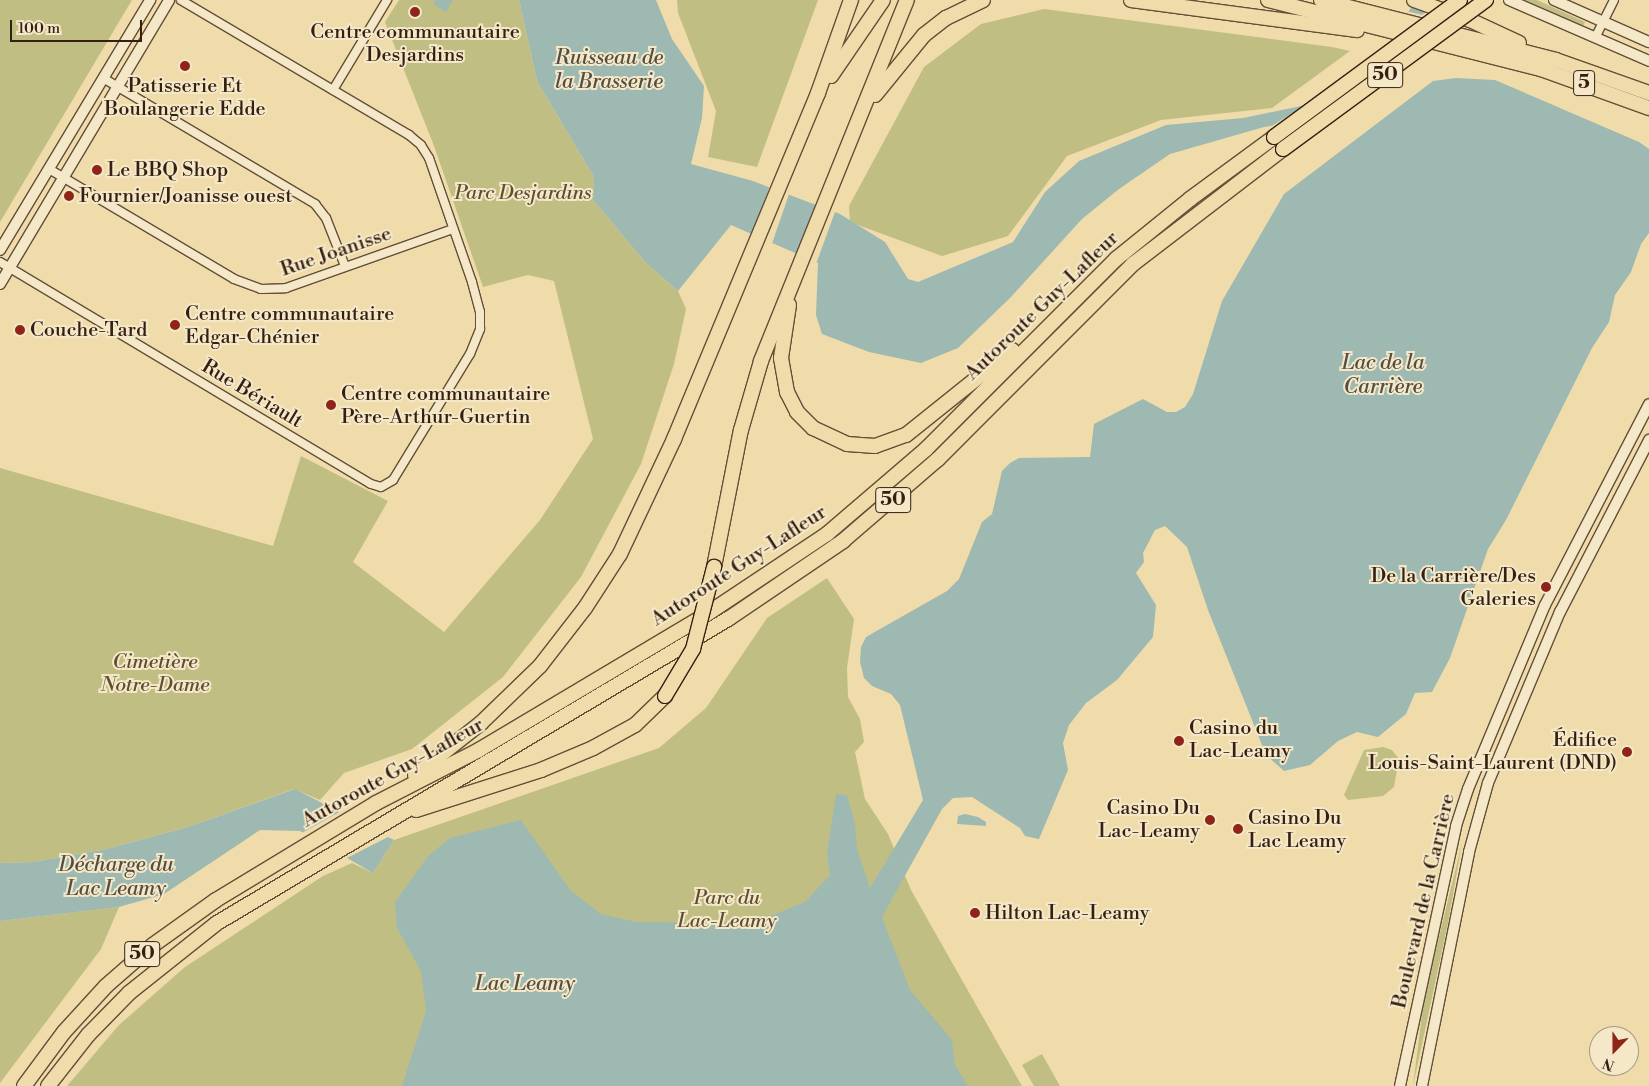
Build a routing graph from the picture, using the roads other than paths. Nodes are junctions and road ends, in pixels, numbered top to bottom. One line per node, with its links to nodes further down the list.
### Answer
1 (150, 0): 24 (main road)
2 (169, 0): 25 (main road)
3 (182, 0): 26 (street)
4 (386, 0): 26 (street)
5 (851, 0): 27 (highway)
6 (883, 0): 27 (highway)
7 (983, 0): 30 (highway)
8 (1131, 0): 19 (highway)
9 (1268, 0): 19 (highway, 5)
10 (1321, 0): 22 (highway, 5)
11 (1414, 0): 22 (highway)
12 (1460, 0): 40 (highway, Autoroute Guy-Lafleur / 50, bridge)
13 (1486, 0): 44 (highway, Autoroute Guy-Lafleur / 50, bridge)
14 (1509, 0): 20 (main road)
15 (1554, 0): 18 (main road)
16 (1614, 0): 18 (street)
17 (907, 2): 30 (highway)
18 (1603, 22): 20 (street); 21 (main road)
19 (1398, 33): 29 (highway, 5)
20 (1595, 38): 23 (main road)
21 (1649, 42)
22 (1556, 60): 28 (highway, 5)
23 (1649, 61)
24 (103, 78): 25 (street); 31 (main road)
25 (118, 86): 32 (main road); 36 (street)
26 (332, 90): 33 (street)
27 (818, 93): 43 (highway)
28 (1649, 93)
29 (1649, 108)
30 (862, 112): 38 (highway)
31 (49, 169): 32 (street, Rue Joanisse); 34 (main road)
32 (63, 177): 36 (street, Rue Joanisse); 37 (main road)
33 (453, 229): 36 (street, Rue Joanisse); 37 (street, Rue Bériault)
34 (0, 250)
35 (0, 262): 37 (street, Rue Bériault)
36 (345, 266)
37 (10, 268): 39 (main road)
38 (793, 278): 40 (highway); 44 (highway, bridge)
39 (0, 284)
40 (1068, 303): 43 (highway, Autoroute Guy-Lafleur / 50)
41 (1649, 404): 47 (main road, Boulevard de la Carrière)
42 (1649, 440): 48 (main road, Boulevard de la Carrière)
43 (376, 803): 45 (highway, Autoroute Guy-Lafleur / 50)
44 (401, 815): 46 (highway, Autoroute Guy-Lafleur / 50)
45 (24, 1086)
46 (48, 1086)
47 (1400, 1086)
48 (1422, 1086)

